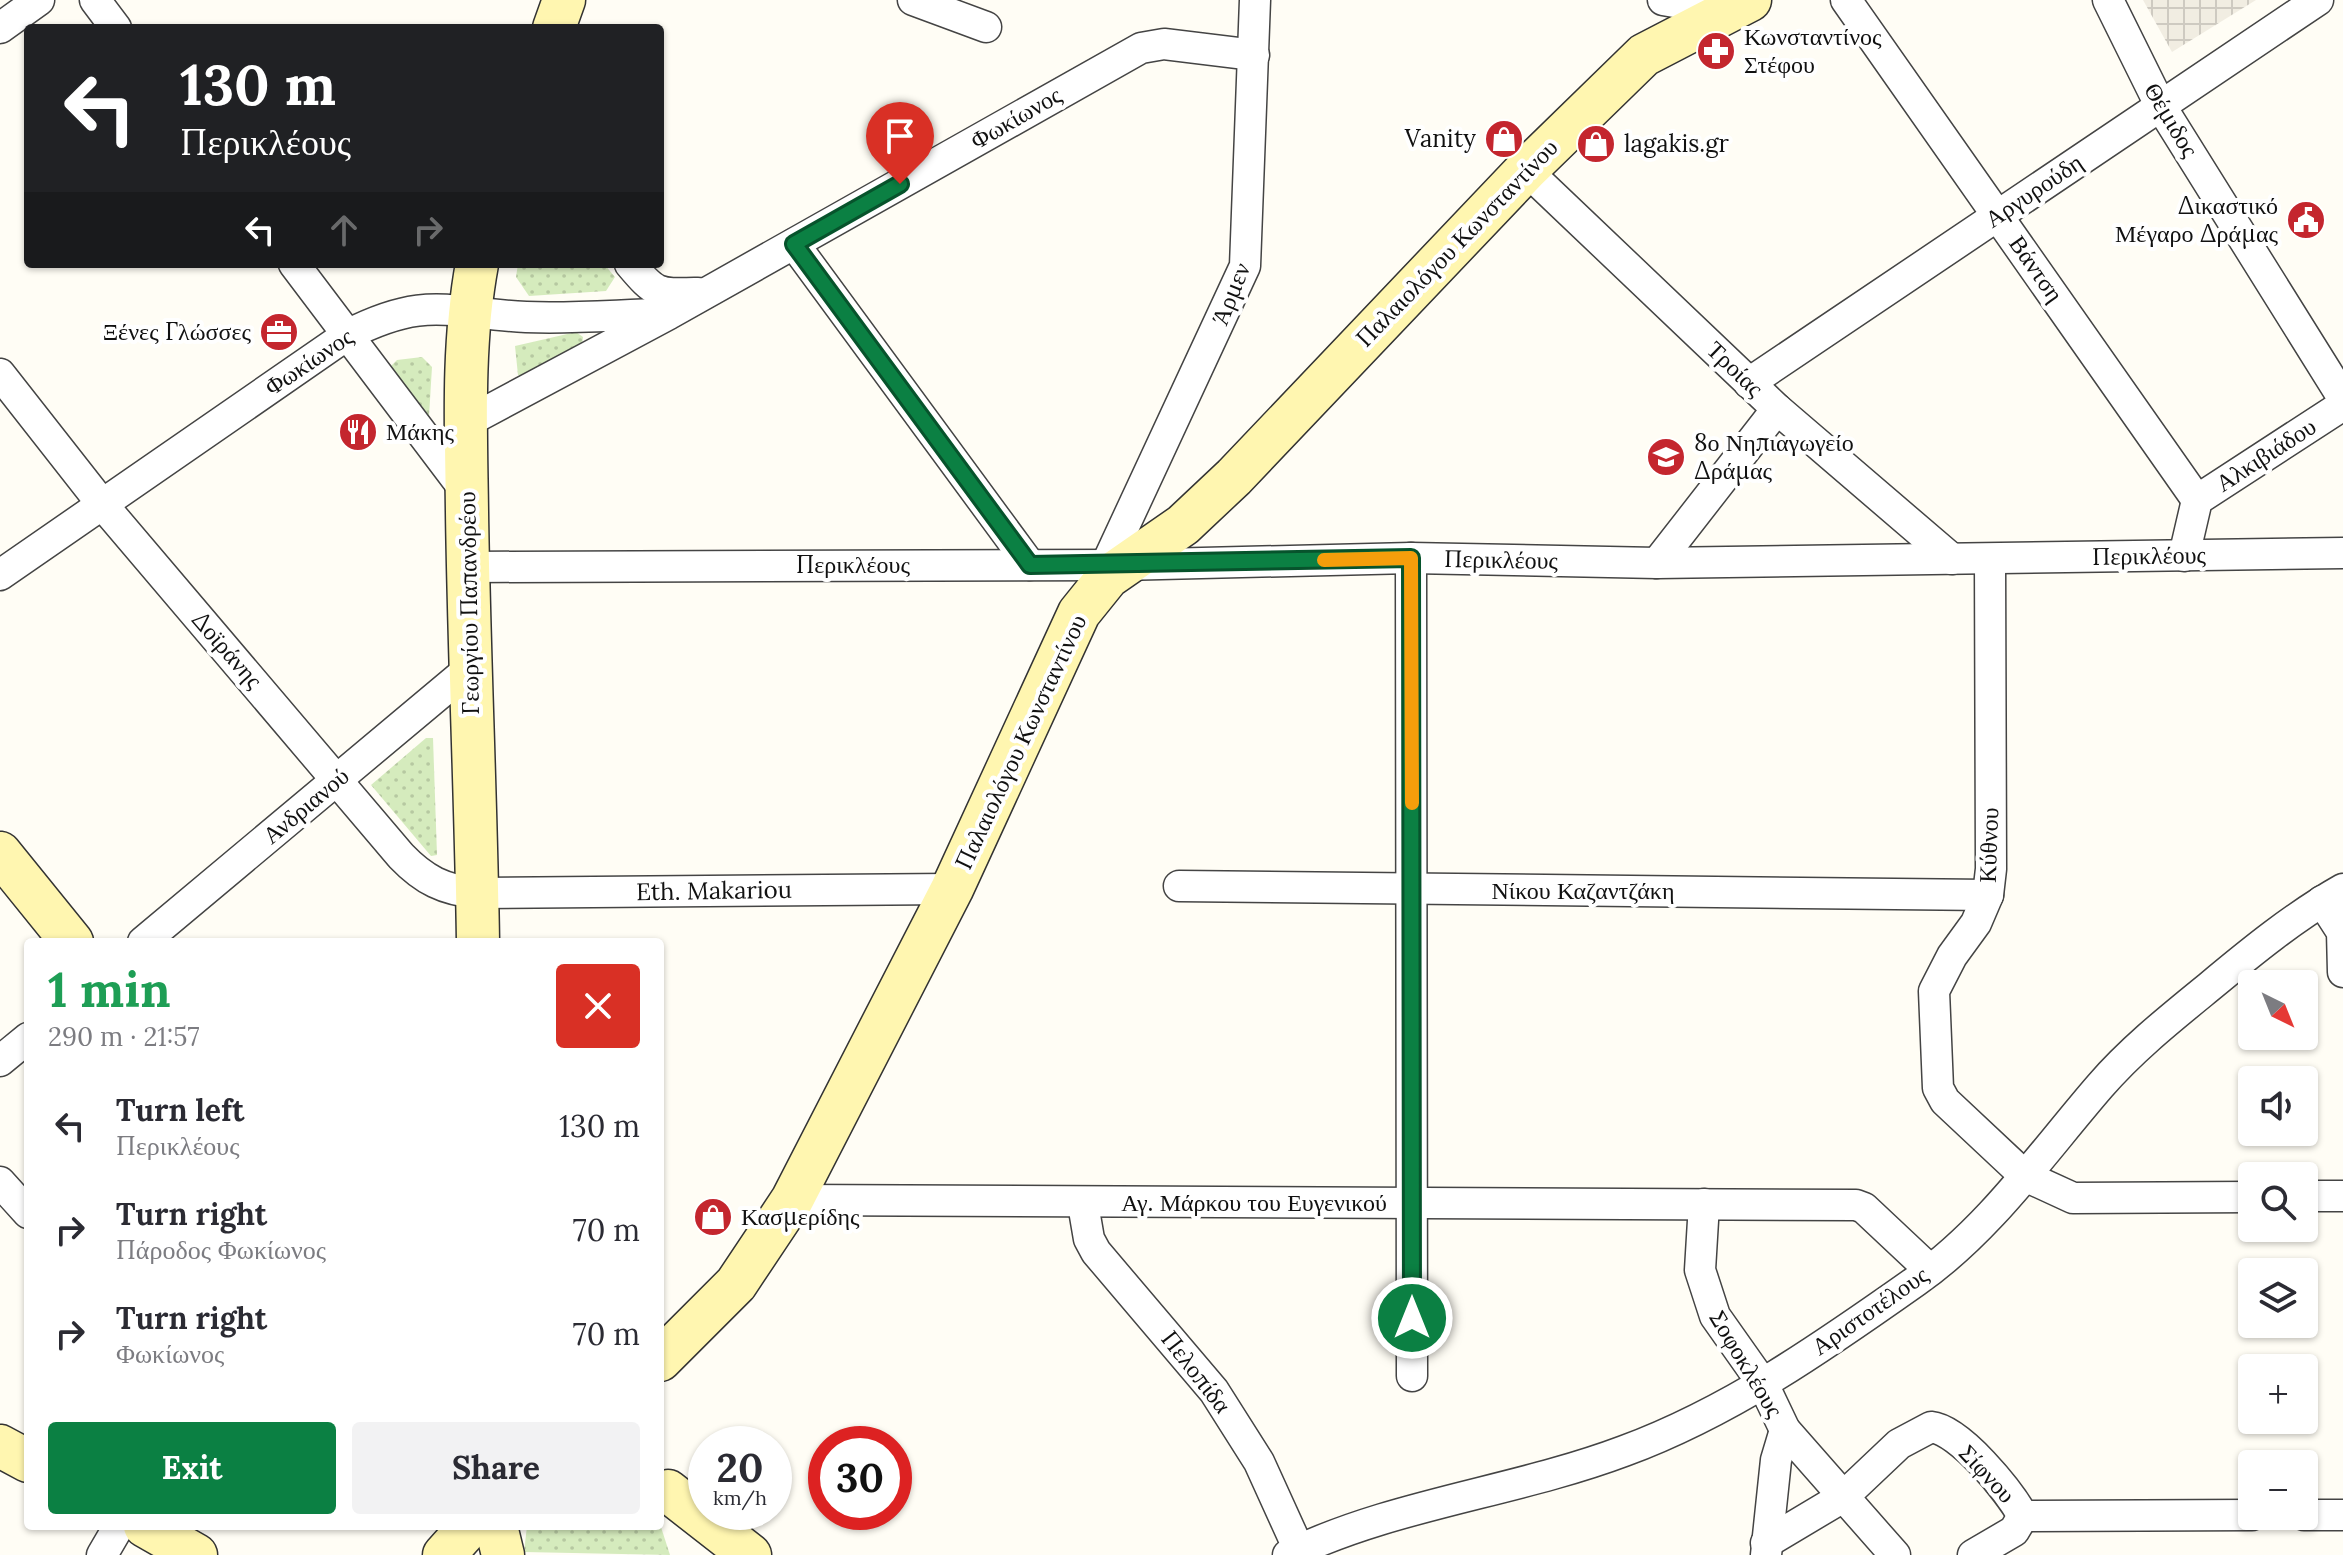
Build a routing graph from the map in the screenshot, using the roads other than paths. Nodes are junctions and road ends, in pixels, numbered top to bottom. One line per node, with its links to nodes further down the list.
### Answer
1 (39, 0): 14 (street)
2 (95, 0): 11 (street)
3 (564, 0): 12 (street)
4 (913, 0): 13 (street)
5 (1255, 0): 15 (street, Άρμεν)
6 (1663, 0): 10 (street)
7 (1846, 0): 18 (street, Βάντση)
8 (2108, 0): 16 (street, Θέμιδος)
9 (2318, 0): 16 (street, Αργυρούδη)
10 (1738, 6): 17 (street, Παλαιολόγου Κωνσταντίνου)
11 (113, 24)
12 (555, 24)
13 (986, 27)
14 (0, 28)
15 (1254, 55): 19 (street, Φωκίωνος); 43 (street, Άρμεν)
16 (2160, 105): 18 (street, Αργυρούδη); 29 (street, Θέμιδος)
17 (1526, 170): 28 (street, Τροίας); 43 (street, Παλαιολόγου Κωνσταντίνου)
18 (1998, 215): 28 (street, Αργυρούδη); 34 (street, Βάντση)
19 (794, 244): 23 (street, Φωκίωνος); 42 (street)
20 (297, 268): 26 (street)
21 (476, 268): 24 (street, Γεωργίου Παπανδρέου)
22 (633, 268): 23 (street, Φωκίωνος)
23 (708, 292): 25 (street, Φωκίωνος)
24 (471, 310): 25 (street, Φωκίωνος); 26 (street, Φωκίωνος); 32 (street, Γεωργίου Παπανδρέου)
25 (669, 314): 32 (street, Φωκίωνος)
26 (347, 335): 33 (street); 35 (street, Φωκίωνος)
27 (0, 374): 35 (street, Δοϊράνης)
28 (1749, 383): 31 (street, Τροίας)
29 (2343, 398)
30 (2343, 405): 34 (street, Αλκιβιάδου)
31 (1777, 409): 39 (street, Τροίας); 41 (street)
32 (467, 422): 33 (street, Γεωργίου Παπανδρέου)
33 (467, 493): 44 (street, Γεωργίου Παπανδρέου)
34 (2197, 500): 37 (street, Αλκιβιάδου)
35 (102, 504): 45 (street, Φωκίωνος); 47 (street, Δοϊράνης)
36 (2343, 553): 37 (street, Περικλέους)
37 (2184, 556): 40 (street, Περικλέους)
38 (1411, 558): 41 (street, Περικλέους); 43 (street, Περικλέους); 51 (street)
39 (1952, 559): 40 (street, Περικλέους); 41 (street, Περικλέους)
40 (1990, 559): 53 (street, Κύθνου)
41 (1657, 563)
42 (1030, 565): 43 (street, Περικλέους); 44 (street, Περικλέους)
43 (1114, 565): 50 (street, Παλαιολόγου Κωνσταντίνου)
44 (468, 567): 46 (street, Γεωργίου Παπανδρέου)
45 (0, 575)
46 (468, 670): 47 (street, Ανδριανού); 52 (street, Γεωργίου Παπανδρέου)
47 (337, 780): 52 (street, Δοϊράνης); 56 (street, Ανδριανού)
48 (0, 853): 55 (street)
49 (1179, 886): 51 (street, Νίκου Καζαντζάκη)
50 (952, 889): 52 (street, Eth. Makariou); 66 (street, Παλαιολόγου Κωνσταντίνου)
51 (1412, 890): 53 (street, Νίκου Καζαντζάκη); 67 (street)
52 (477, 893): 57 (street, Γεωργίου Παπανδρέου)
53 (1988, 895): 61 (street, Κύθνου)
54 (2333, 895): 58 (street); 61 (street, Αριστοτέλους)
55 (69, 938)
56 (148, 938)
57 (478, 938)
58 (2343, 972)
59 (24, 1041): 60 (street)
60 (0, 1061)
61 (2025, 1176): 65 (street, Κύθνου); 71 (street, Αριστοτέλους)
62 (0, 1182): 70 (street)
63 (2318, 1196): 64 (street)
64 (2343, 1196)
65 (2238, 1197)
66 (792, 1200): 68 (street, Αγ. Μάρκου του Ευγενικού); 72 (street, Παλαιολόγου Κωνσταντίνου)
67 (1412, 1203): 68 (street, Αγ. Μάρκου του Ευγενικού); 69 (street, Αγ. Μάρκου του Ευγενικού); 73 (street)
68 (1083, 1204): 89 (street, Πελοπίδα)
69 (1704, 1204): 71 (street, Αγ. Μάρκου του Ευγενικού); 74 (street, Σοφοκλέους)
70 (24, 1209)
71 (1930, 1270): 74 (street, Αριστοτέλους)
72 (664, 1356)
73 (1412, 1376)
74 (1763, 1384): 75 (street, Σοφοκλέους); 89 (street, Αριστοτέλους)
75 (1785, 1430): 79 (street, Σοφοκλέους); 88 (street, Σοφοκλέους)
76 (0, 1446): 77 (street)
77 (24, 1459)
78 (664, 1488): 94 (street); 95 (street)
79 (1843, 1497): 83 (street, Σίφνου); 88 (street); 96 (street, Σοφοκλέους)
80 (2238, 1515): 83 (street, Σίφνου)
81 (2318, 1515): 82 (street)
82 (2343, 1515)
83 (2023, 1516): 97 (street)
84 (117, 1530): 90 (street)
85 (152, 1530): 91 (street)
86 (466, 1530): 92 (street)
87 (497, 1530): 93 (street)
88 (1766, 1549)
89 (1293, 1552)
90 (102, 1555)
91 (196, 1555)
92 (444, 1555)
93 (503, 1555)
94 (699, 1555)
95 (750, 1555)
96 (1895, 1555)
97 (1973, 1555)

